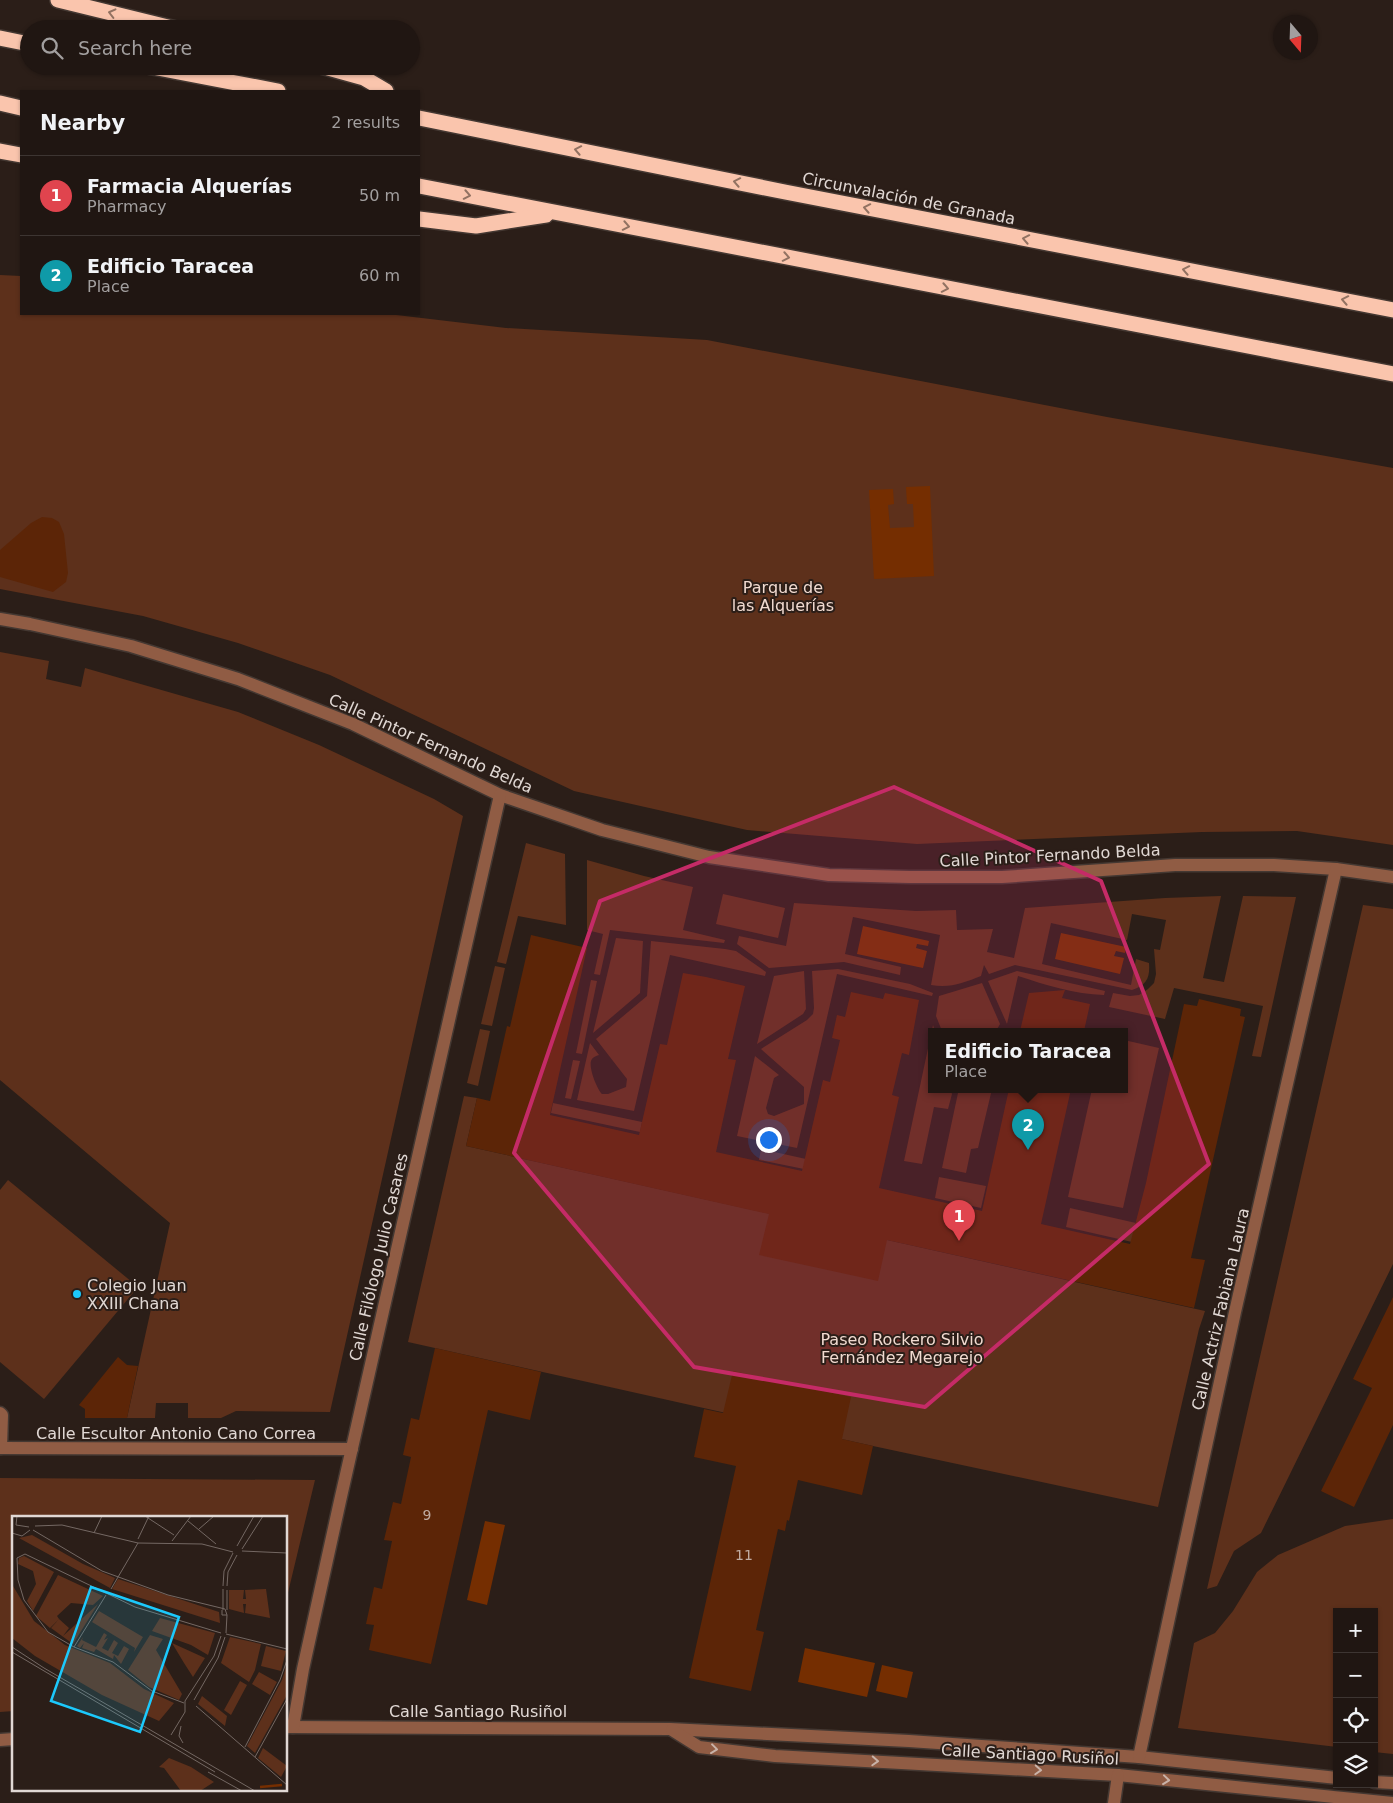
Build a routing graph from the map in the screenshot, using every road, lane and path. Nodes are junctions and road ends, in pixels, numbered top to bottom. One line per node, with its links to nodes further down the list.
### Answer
1 (58, 0): 2 (highway, one-way to 1)
2 (139, 20)
3 (0, 38): 4 (highway)
4 (20, 42)
5 (194, 75): 7 (highway)
6 (353, 75): 8 (highway)
7 (273, 90)
8 (384, 90)
9 (0, 103): 10 (highway)
10 (20, 108)
11 (420, 113): 13 (highway)
12 (420, 118): 13 (highway, Circunvalación de Granada)
13 (435, 122): 19 (highway, Circunvalación de Granada, one-way to 13)
14 (0, 151): 15 (highway)
15 (20, 155)
16 (420, 186): 17 (highway, one-way to 17)
17 (556, 213): 18 (highway); 20 (highway, one-way to 20)
18 (420, 219)
19 (1393, 310)
20 (1393, 374)
21 (0, 619): 22 (street, Calle Pintor Fernando Belda)
22 (500, 795): 23 (street, Calle Pintor Fernando Belda); 27 (street, Calle Filólogo Julio Casares)
23 (1336, 869): 24 (street, Calle Pintor Fernando Belda); 30 (street, Calle Actriz Fabiana Laura)
24 (1393, 877)
25 (0, 1413): 26 (street)
26 (1, 1448): 27 (street, Calle Escultor Antonio Cano Correa)
27 (352, 1449): 28 (street, Calle Filólogo Julio Casares)
28 (290, 1727): 29 (street, Calle Santiago Rusiñol)
29 (670, 1729): 30 (street, Calle Santiago Rusiñol); 31 (street, Calle Santiago Rusiñol, one-way to 31)
30 (1139, 1757): 32 (street, Calle Santiago Rusiñol)
31 (1118, 1775): 35 (street); 36 (street, Calle Santiago Rusiñol, one-way to 36)
32 (1333, 1778)
33 (1378, 1782): 34 (street)
34 (1393, 1784)
35 (1114, 1803)
36 (1393, 1803)

